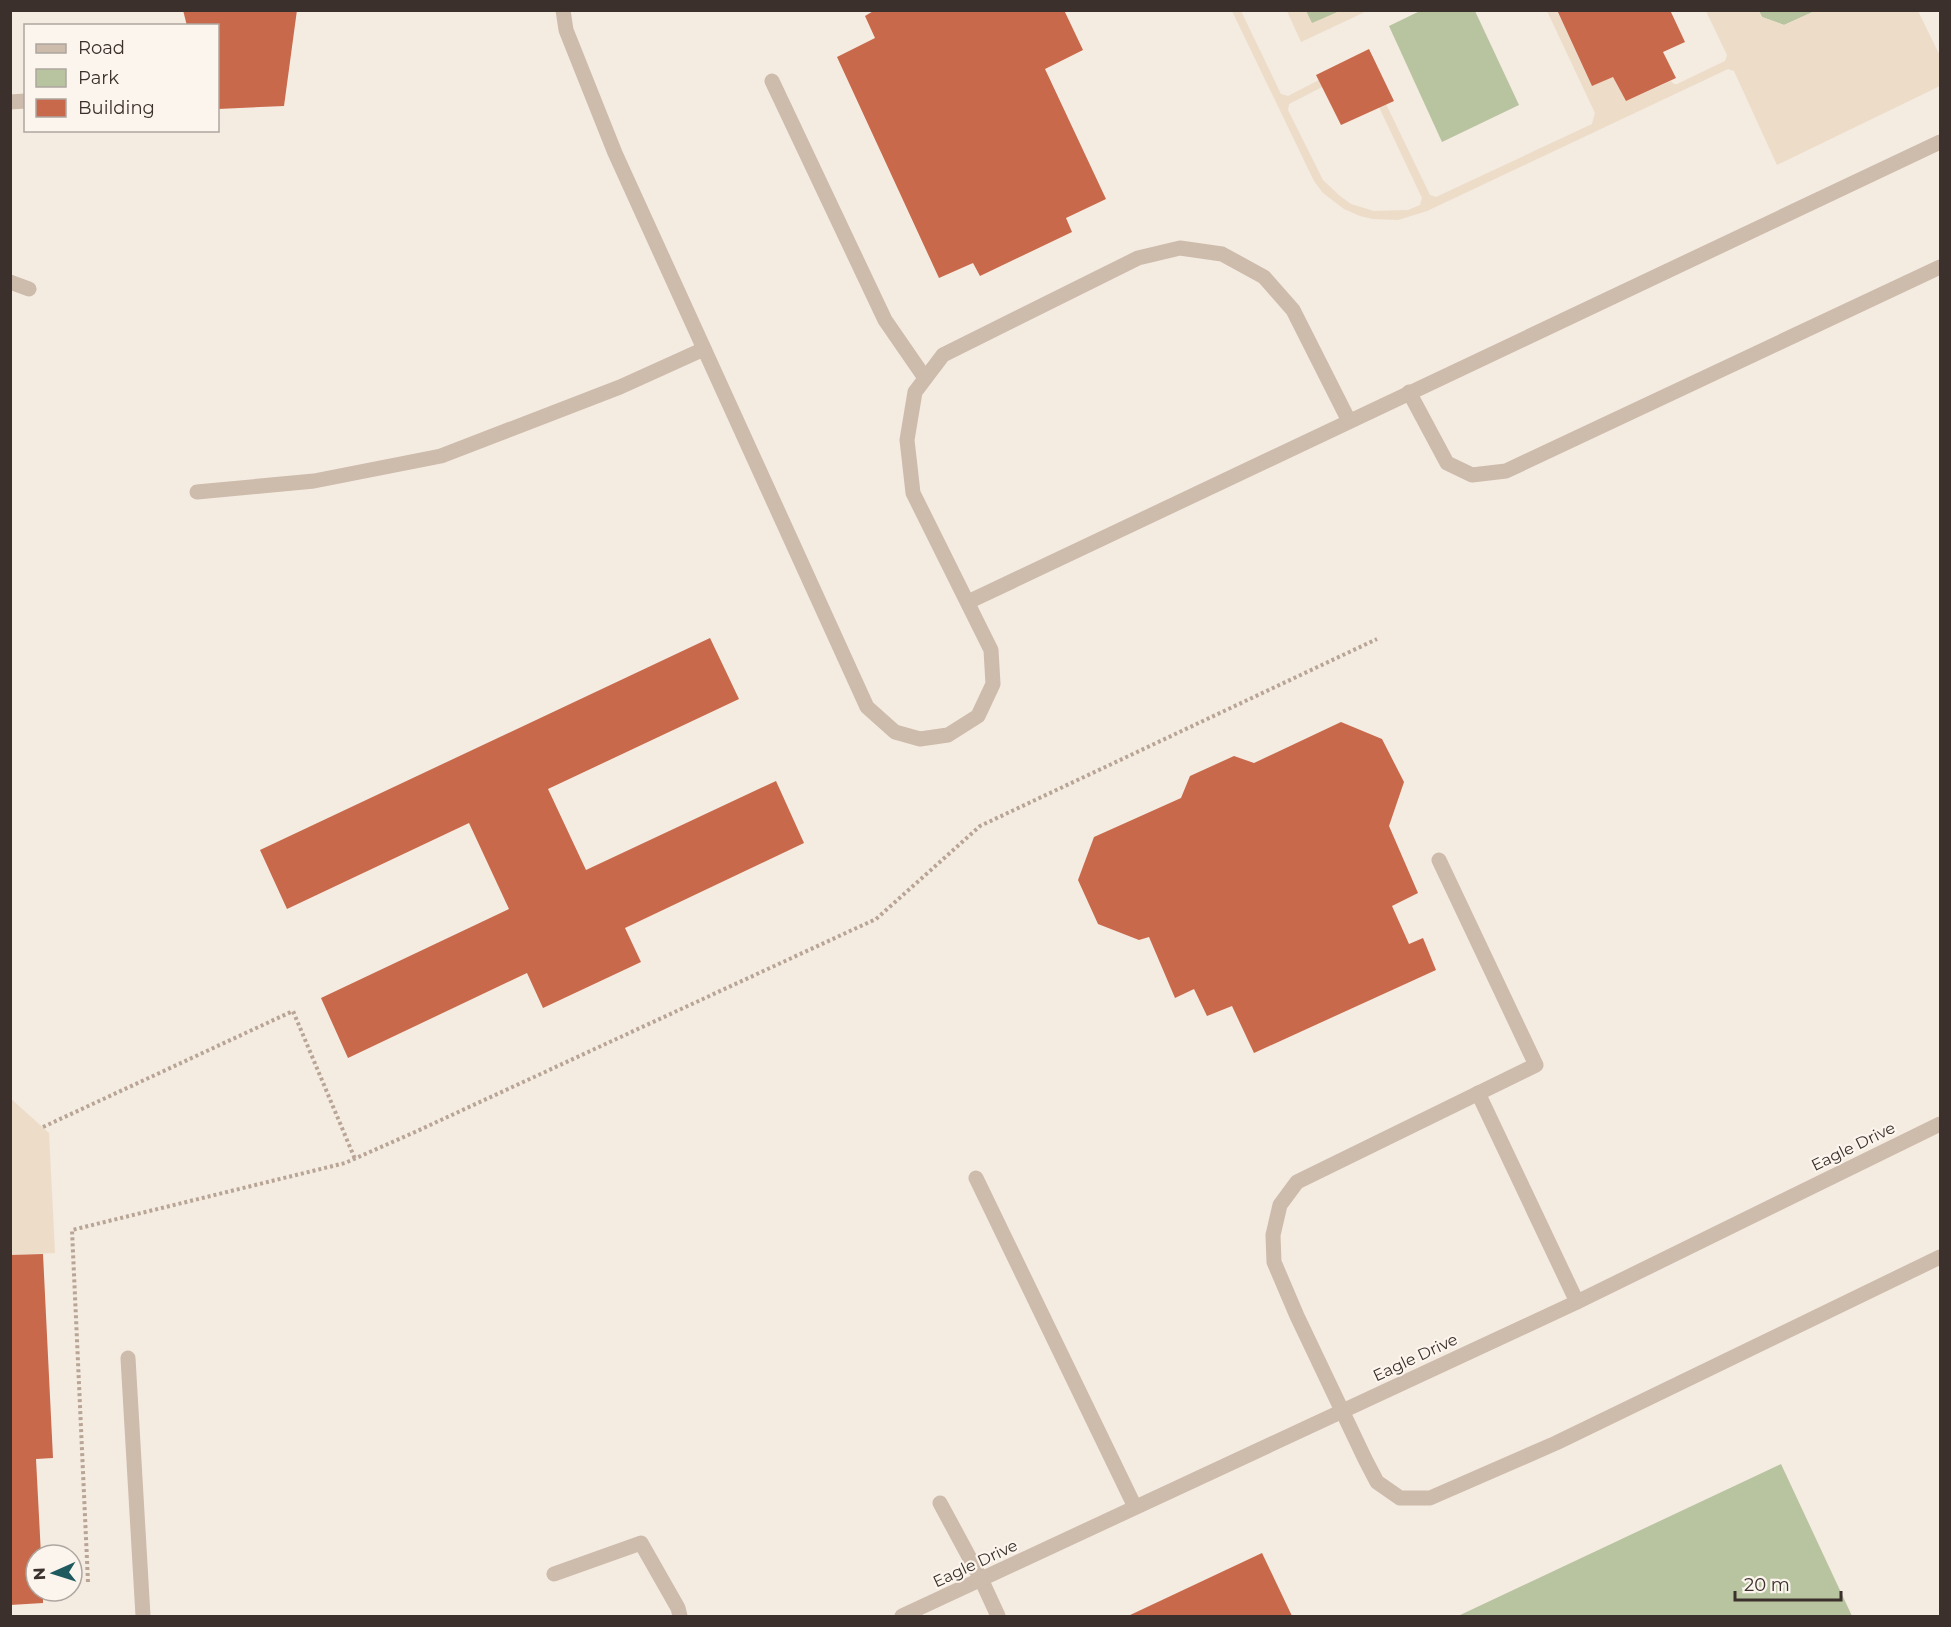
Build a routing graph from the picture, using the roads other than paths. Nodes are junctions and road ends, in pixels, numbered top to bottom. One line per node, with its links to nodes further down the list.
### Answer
1 (563, 10): 7 (street)
2 (772, 81): 8 (street)
3 (1941, 142): 9 (street)
4 (1941, 267): 9 (street)
5 (10, 282): 6 (street)
6 (29, 289)
7 (704, 349): 11 (street); 12 (street)
8 (926, 378): 10 (street); 12 (street)
9 (1409, 392): 10 (street)
10 (1349, 421): 12 (street)
11 (197, 492)
12 (968, 602)
13 (1439, 860): 14 (street)
14 (1478, 1093): 18 (street); 20 (street)
15 (1941, 1124): 18 (street, Eagle Drive)
16 (976, 1178): 22 (street)
17 (1941, 1257): 20 (street)
18 (1577, 1302): 20 (street, Eagle Drive)
19 (128, 1358): 25 (street)
20 (1341, 1412): 22 (street, Eagle Drive)
21 (940, 1503): 24 (street)
22 (1135, 1507): 24 (street, Eagle Drive)
23 (554, 1574): 26 (street)
24 (981, 1579): 27 (street, Eagle Drive); 28 (street)
25 (143, 1617)
26 (680, 1617)
27 (903, 1617)
28 (998, 1617)

